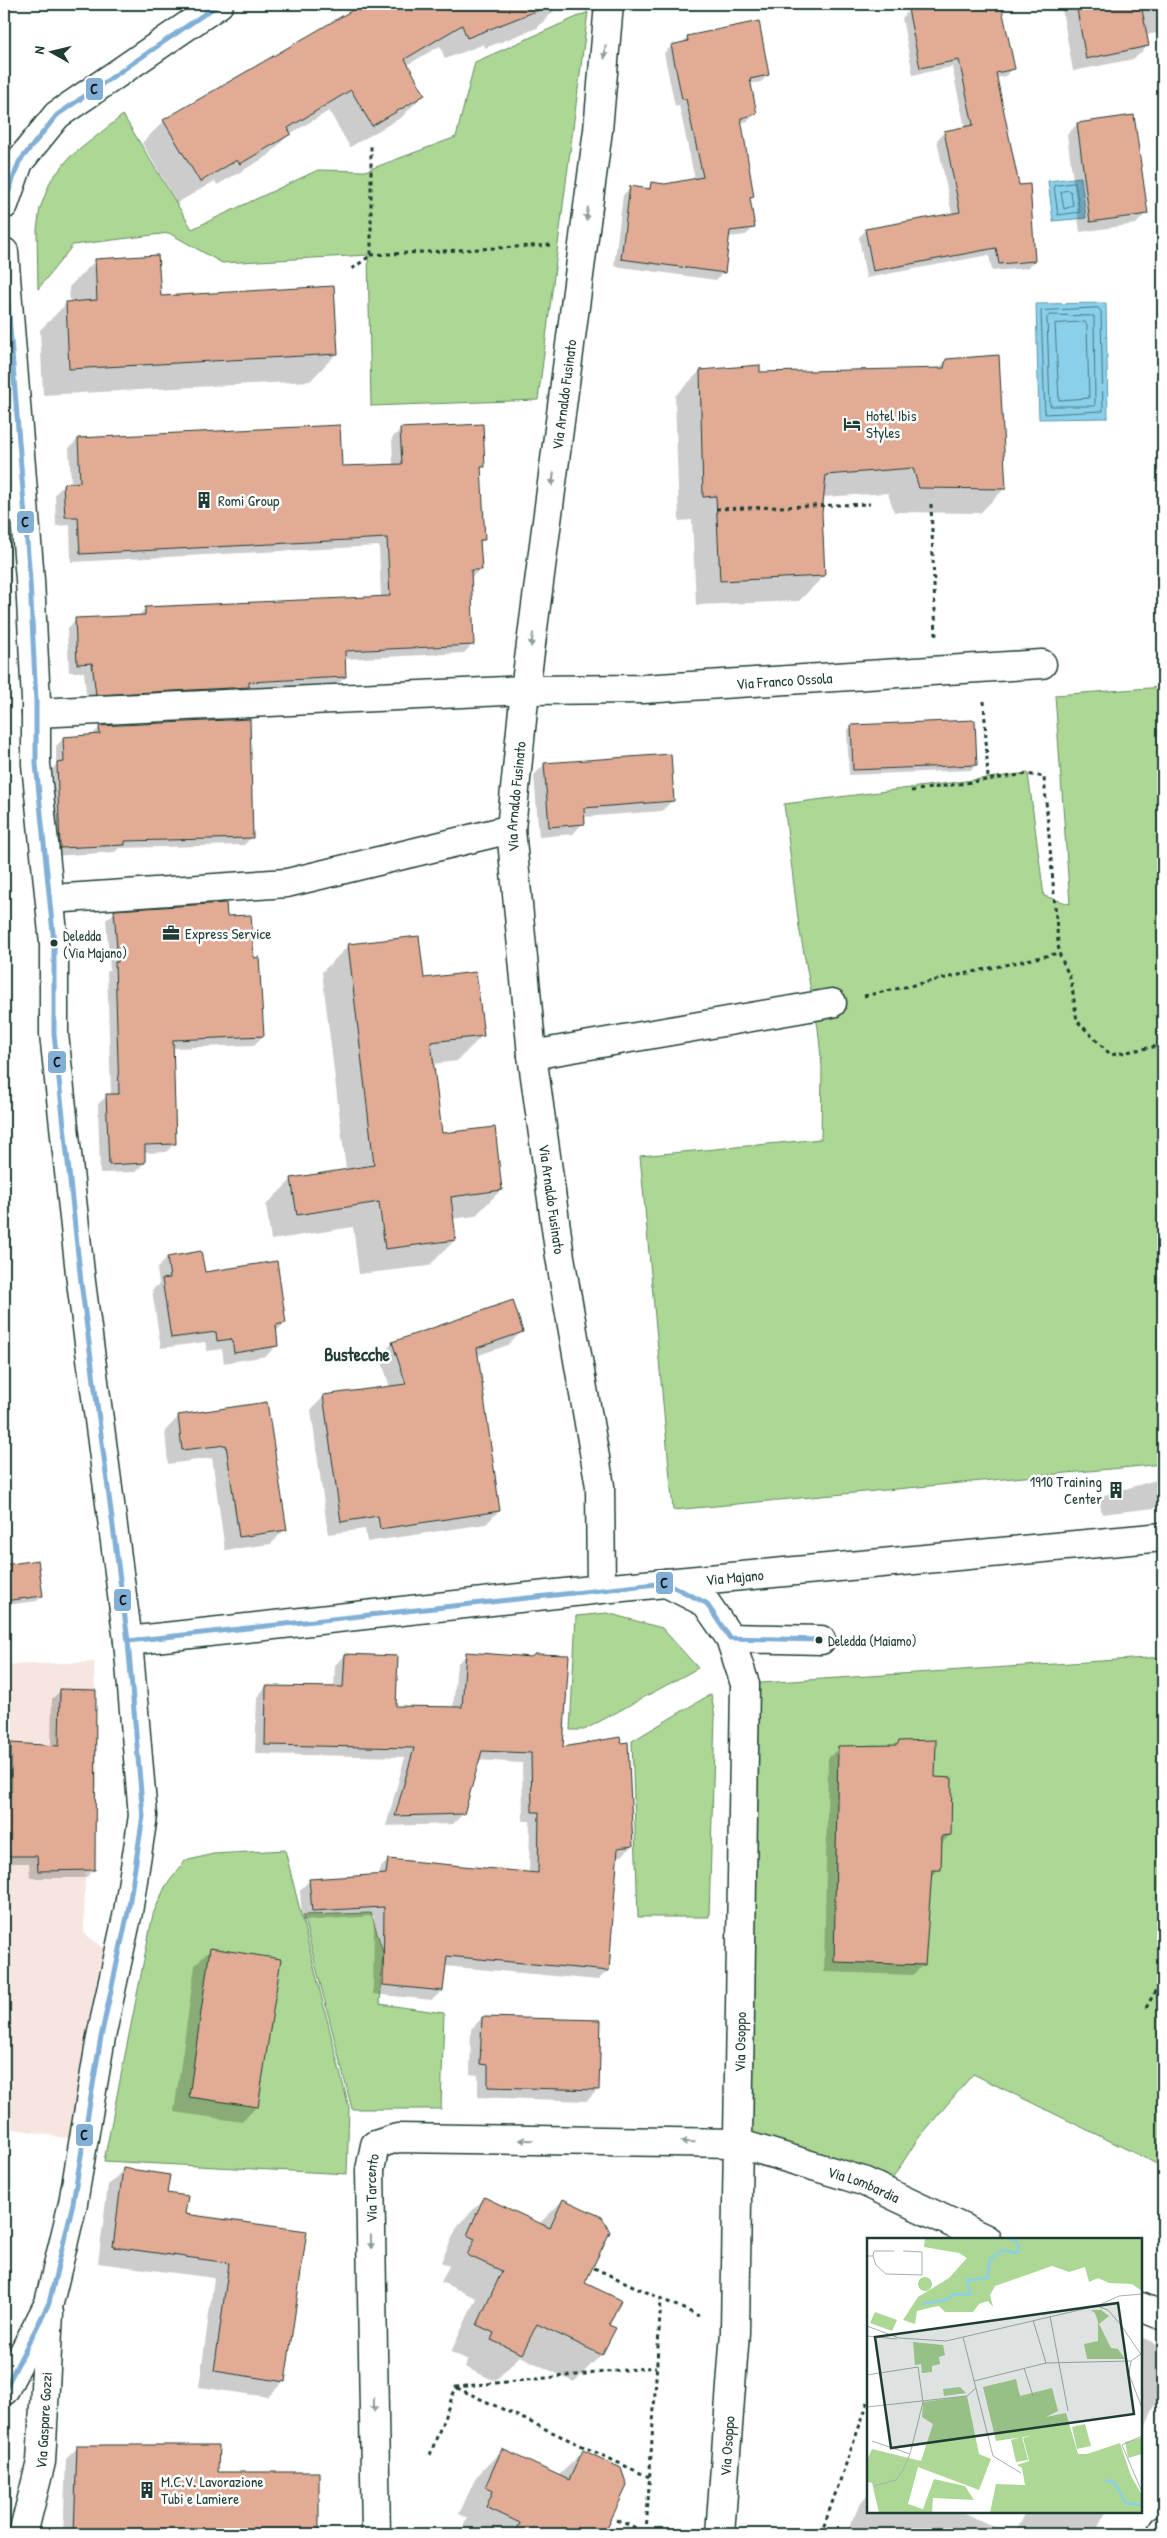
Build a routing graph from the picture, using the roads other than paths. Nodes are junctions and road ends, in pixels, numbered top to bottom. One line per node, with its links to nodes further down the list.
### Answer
1 (220, 4): 3 (street)
2 (609, 4): 6 (street, Via Arnaldo Fusinato, one-way to 6)
3 (4, 205)
4 (4, 252): 7 (street)
5 (1042, 664): 6 (street, Via Franco Ossola)
6 (525, 690): 7 (street, Via Franco Ossola); 8 (street, Via Arnaldo Fusinato)
7 (36, 713): 9 (street)
8 (511, 829): 9 (street); 11 (street, Via Arnaldo Fusinato)
9 (51, 899): 17 (street)
10 (832, 1003): 11 (street)
11 (532, 1055): 14 (street, Via Arnaldo Fusinato)
12 (1163, 1538): 13 (street, Via Majano)
13 (666, 1583): 14 (street, Via Majano); 15 (street, Via Osoppo)
14 (601, 1589): 17 (street, Via Majano)
15 (730, 1638): 16 (street); 18 (street, Via Osoppo)
16 (821, 1640)
17 (128, 1641): 20 (street)
18 (737, 2142): 19 (street, Via Lombardia); 26 (street, Via Tarcento, one-way to 26); 27 (street, Via Osoppo)
19 (984, 2238)
20 (49, 2303): 23 (street); 25 (street, Via Gaspare Gozzi)
21 (1142, 2307): 22 (street)
22 (1163, 2316)
23 (4, 2391)
24 (1163, 2530): 28 (street)
25 (23, 2534)
26 (376, 2534)
27 (720, 2534)
28 (1161, 2534)

